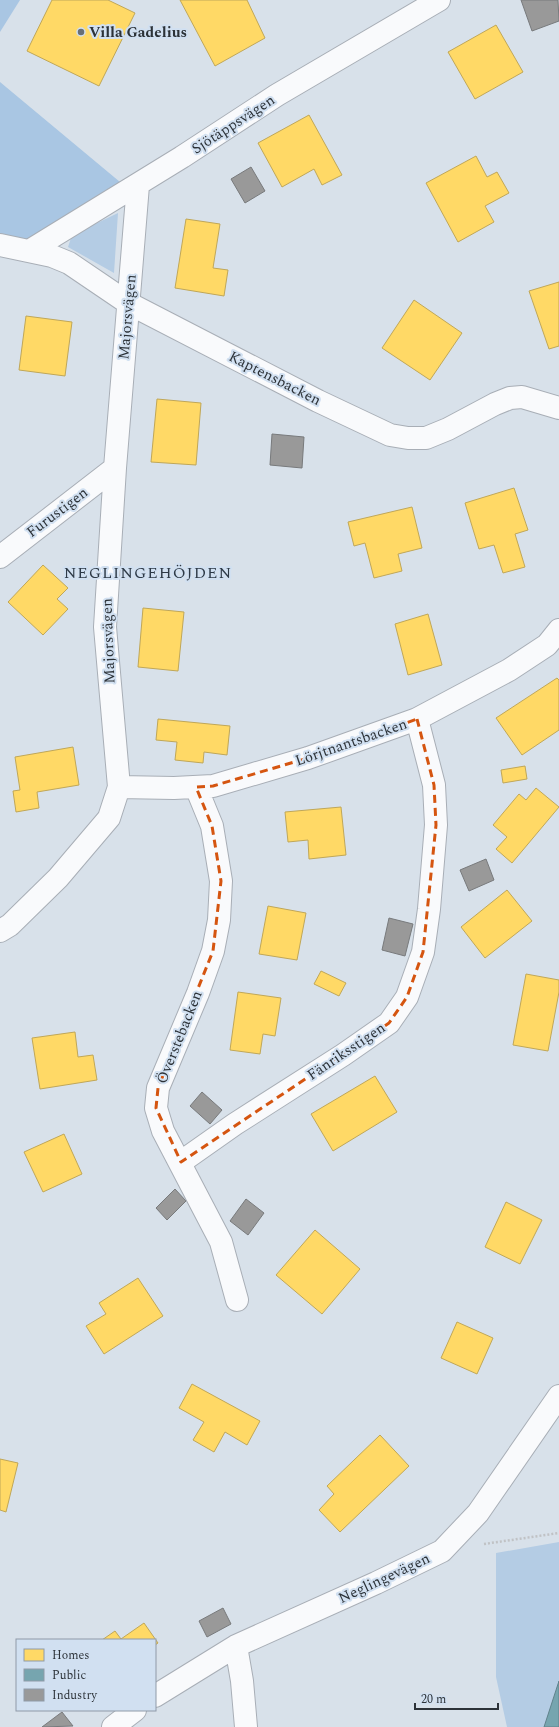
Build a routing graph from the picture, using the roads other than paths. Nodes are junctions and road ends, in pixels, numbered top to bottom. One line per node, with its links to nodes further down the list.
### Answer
1 (439, 0): 2 (street, Sjötäppsvägen)
2 (138, 184): 4 (street, Sjötäppsvägen); 5 (street, Majorsvägen)
3 (0, 245): 4 (street, Kaptensbacken)
4 (29, 251): 5 (street, Kaptensbacken)
5 (128, 303): 6 (street, Kaptensbacken); 7 (street, Majorsvägen)
6 (559, 408)
7 (115, 468): 8 (street, Furustigen); 11 (street, Majorsvägen)
8 (0, 557)
9 (559, 630): 10 (street, Lörjtnantsbacken)
10 (417, 719): 12 (street, Lörjtnantsbacken); 14 (street, Fänriksstigen)
11 (119, 787): 12 (street, Lörjtnantsbacken); 13 (street, Majorsvägen)
12 (196, 787): 14 (street, Överstebacken)
13 (0, 932)
14 (181, 1162): 15 (street, Överstebacken)
15 (237, 1300)
16 (559, 1396): 17 (street, Neglingevägen)
17 (236, 1646): 18 (street, Neglingevägen); 21 (street)
18 (156, 1695)
19 (134, 1711): 20 (street)
20 (113, 1727)
21 (246, 1727)

